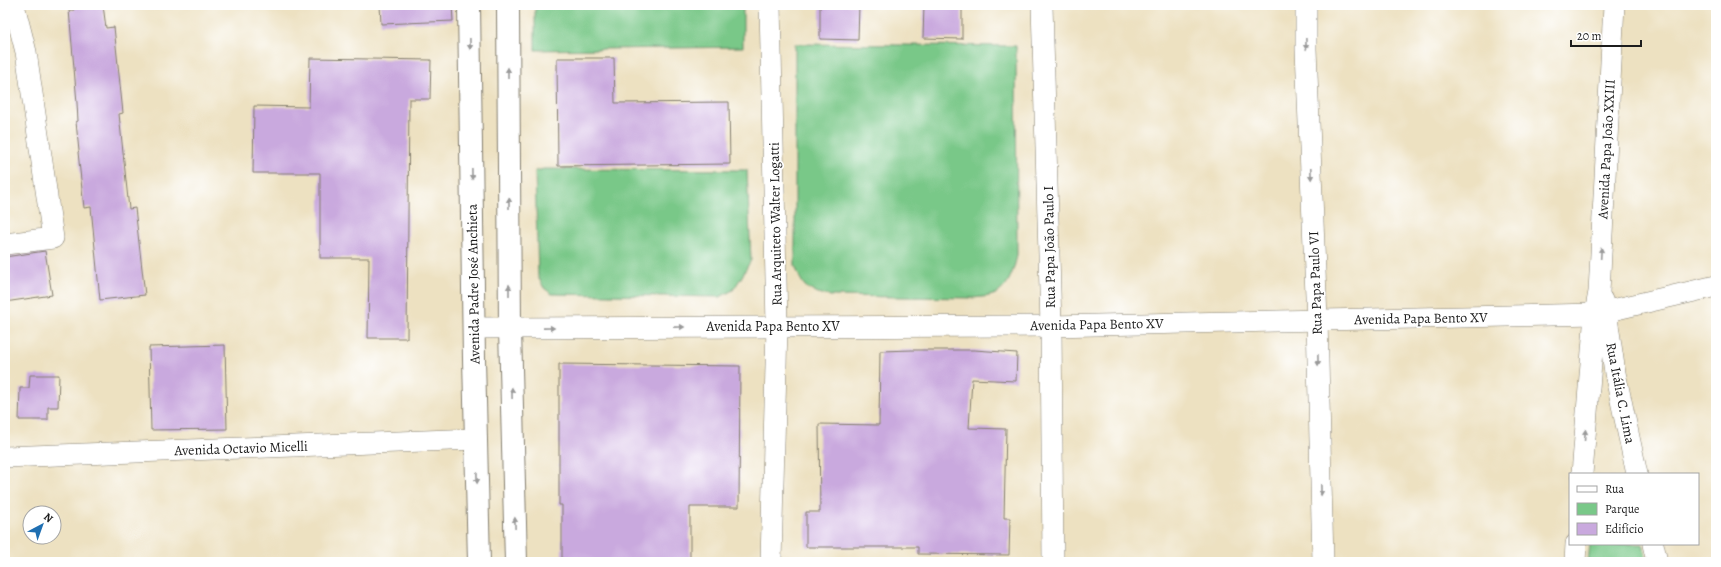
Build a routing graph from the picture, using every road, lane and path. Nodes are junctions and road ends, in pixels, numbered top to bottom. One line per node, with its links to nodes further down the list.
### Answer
1 (14, 5): 8 (street)
2 (469, 5): 14 (main road, Avenida Padre José Anchieta, one-way to 14)
3 (508, 5): 15 (main road, one-way to 3)
4 (770, 5): 12 (street, Rua Arquiteto Walter Logatti)
5 (1042, 5): 13 (street, Rua Papa João Paulo I)
6 (1306, 5): 11 (street, Rua Papa Paulo VI, one-way to 11)
7 (1614, 5): 10 (street, Avenida Papa João XXIII, one-way to 7)
8 (5, 244)
9 (1716, 286): 10 (street, Avenida Papa Bento XV)
10 (1600, 313): 11 (street, Avenida Papa Bento XV); 18 (street, Avenida Papa João XXIII, one-way to 10); 19 (street, Rua Itália C. Lima)
11 (1317, 320): 13 (street, Avenida Papa Bento XV); 26 (street, Rua Papa Paulo VI, one-way to 26)
12 (777, 326): 13 (street, Avenida Papa Bento XV); 15 (street, Avenida Papa Bento XV, one-way to 12); 24 (street, Rua Arquiteto Walter Logatti)
13 (1051, 326): 25 (street, Rua Papa João Paulo I)
14 (474, 328): 15 (street, Avenida Papa Bento XV); 16 (main road, Avenida Padre José Anchieta)
15 (510, 329): 23 (main road, one-way to 15)
16 (476, 439): 17 (street, Avenida Octavio Micelli); 22 (main road, Avenida Padre José Anchieta, one-way to 22)
17 (5, 457)
18 (1582, 473)
19 (1637, 473)
20 (1576, 545): 27 (street)
21 (1653, 545): 28 (street)
22 (479, 562)
23 (516, 562)
24 (771, 562)
25 (1053, 562)
26 (1323, 562)
27 (1574, 562)
28 (1657, 562)

